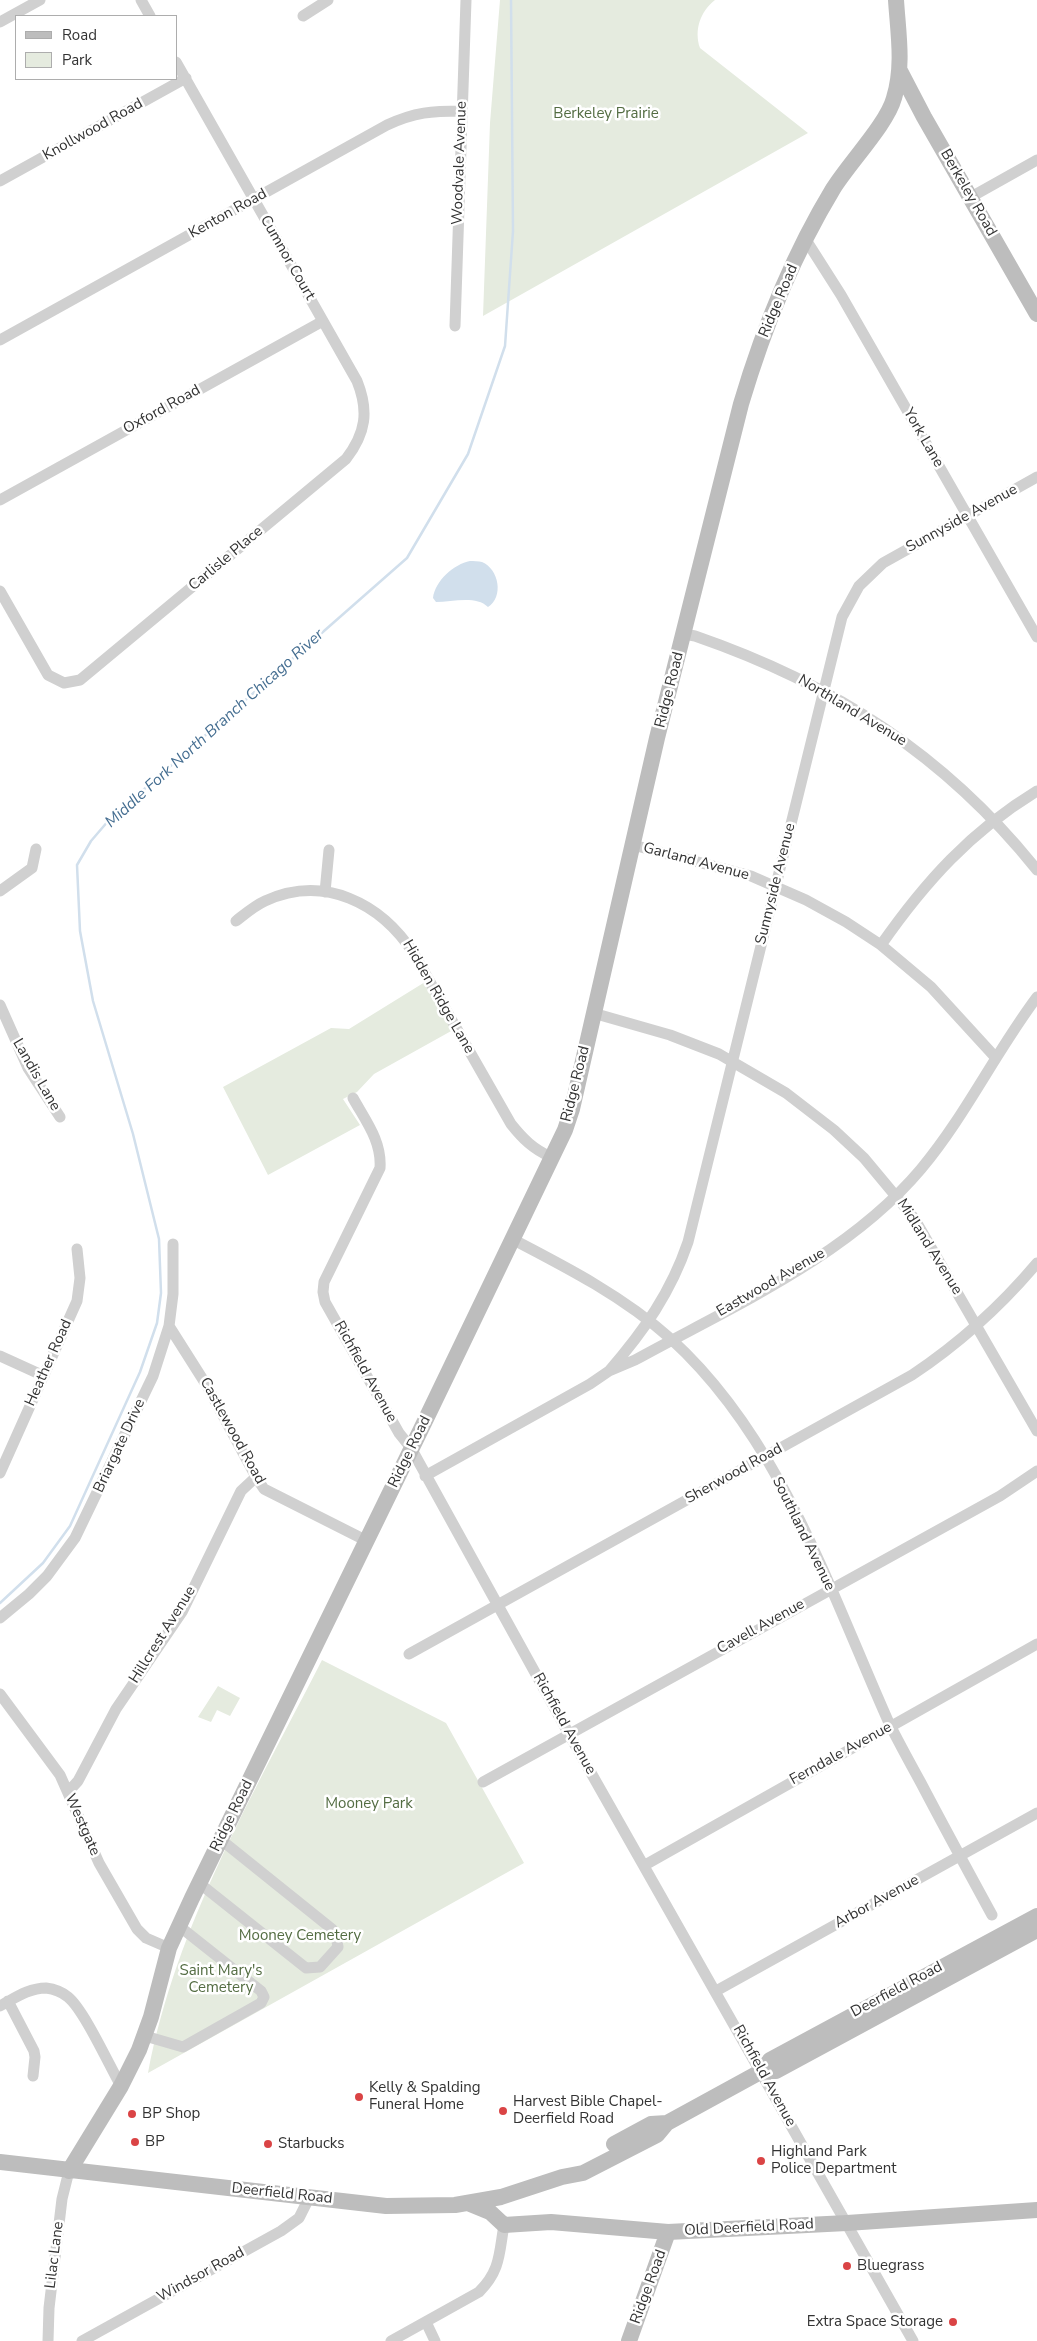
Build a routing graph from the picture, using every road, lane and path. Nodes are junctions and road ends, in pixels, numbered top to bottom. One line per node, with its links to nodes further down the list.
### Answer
1 (40, 0): 8 (street)
2 (141, 0): 6 (street)
3 (328, 0): 7 (street)
4 (466, 0): 12 (street, Woodvale Avenue)
5 (896, 0): 10 (street, Ridge Road)
6 (149, 15)
7 (303, 16)
8 (0, 22)
9 (178, 65): 11 (street, Cumnor Court)
10 (900, 71): 15 (street, Berkeley Road); 17 (street, Ridge Road)
11 (186, 78): 14 (street, Knollwood Road); 16 (street, Cumnor Court)
12 (462, 111): 16 (street, Kenton Road); 20 (street, Woodvale Avenue)
13 (1037, 160): 15 (street)
14 (0, 181)
15 (971, 198): 18 (street, Berkeley Road)
16 (254, 199): 19 (street, Cumnor Court); 21 (street, Kenton Road)
17 (806, 240): 25 (street, York Lane); 27 (street, Ridge Road)
18 (1037, 314)
19 (323, 321): 22 (street, Cumnor Court); 24 (street, Oxford Road)
20 (455, 326)
21 (0, 340)
22 (361, 433): 26 (street, Carlisle Place)
23 (1037, 477): 25 (street, Sunnyside Avenue)
24 (0, 500)
25 (967, 516): 28 (street, York Lane); 29 (street, Sunnyside Avenue)
26 (0, 591)
27 (684, 634): 29 (street, Northland Avenue); 32 (street, Ridge Road)
28 (1037, 637)
29 (823, 690): 31 (street, Northland Avenue); 36 (street, Sunnyside Avenue)
30 (1037, 791): 31 (street)
31 (994, 820): 35 (street, Northland Avenue); 40 (street)
32 (633, 845): 36 (street, Garland Avenue); 43 (street, Ridge Road)
33 (36, 849): 37 (street)
34 (329, 850): 38 (street)
35 (1037, 870)
36 (776, 886): 40 (street, Garland Avenue); 45 (street, Sunnyside Avenue)
37 (0, 891)
38 (325, 892): 39 (street, Hidden Ridge Lane); 48 (street, Hidden Ridge Lane)
39 (236, 920)
40 (881, 945): 44 (street, Garland Avenue)
41 (1037, 997): 44 (street, Eastwood Avenue)
42 (0, 1005): 47 (street, Landis Lane)
43 (593, 1013): 45 (street, Midland Avenue); 48 (street, Ridge Road)
44 (996, 1058): 49 (street, Eastwood Avenue)
45 (733, 1061): 49 (street, Midland Avenue); 54 (street, Sunnyside Avenue)
46 (353, 1098): 62 (street, Richfield Avenue)
47 (60, 1117)
48 (551, 1157): 50 (street, Ridge Road)
49 (897, 1195): 56 (street, Midland Avenue); 57 (street, Eastwood Avenue)
50 (512, 1240): 54 (street, Southland Avenue); 62 (street, Ridge Road)
51 (173, 1244): 55 (street, Briargate Drive)
52 (77, 1250): 60 (street, Heather Road)
53 (1037, 1263): 56 (street, Sherwood Road)
54 (649, 1321): 57 (street, Southland Avenue); 59 (street, Sunnyside Avenue)
55 (169, 1326): 67 (street, Castlewood Road); 71 (street, Briargate Drive)
56 (977, 1326): 61 (street, Midland Avenue); 63 (street, Sherwood Road)
57 (672, 1340): 59 (street, Eastwood Avenue); 63 (street, Southland Avenue)
58 (0, 1356): 60 (street)
59 (609, 1371): 66 (street, Eastwood Avenue)
60 (44, 1376): 65 (street, Heather Road)
61 (1037, 1431)
62 (411, 1448): 66 (street, Richfield Avenue); 68 (street, Ridge Road)
63 (765, 1457): 69 (street, Southland Avenue); 70 (street, Sherwood Road)
64 (1037, 1471): 69 (street, Cavell Avenue)
65 (0, 1473)
66 (425, 1476): 70 (street, Richfield Avenue)
67 (256, 1477): 68 (street, Castlewood Road); 78 (street, Hillcrest Avenue)
68 (367, 1541): 80 (street, Ridge Road)
69 (831, 1589): 75 (street, Southland Avenue); 76 (street, Cavell Avenue)
70 (498, 1604): 73 (street, Sherwood Road); 76 (street, Richfield Avenue)
71 (0, 1618)
72 (1037, 1644): 75 (street, Ferndale Avenue)
73 (409, 1654)
74 (0, 1694): 78 (street, Westgate)
75 (891, 1726): 81 (street, Southland Avenue); 82 (street, Ferndale Avenue)
76 (569, 1734): 77 (street, Cavell Avenue); 82 (street, Richfield Avenue)
77 (483, 1782)
78 (68, 1792): 88 (street, Westgate)
79 (1037, 1813): 81 (street, Arbor Avenue)
80 (220, 1839): 83 (street, Ridge Road); 83 (street)
81 (959, 1856): 84 (street, Southland Avenue); 89 (street, Arbor Avenue)
82 (645, 1865): 89 (street, Richfield Avenue)
83 (199, 1883): 86 (street, Ridge Road)
84 (992, 1915)
85 (1037, 1916): 92 (street, Deerfield Road)
86 (179, 1926): 88 (street, Ridge Road); 91 (street)
87 (1037, 1930): 92 (street, Deerfield Road)
88 (170, 1948): 91 (street, Ridge Road)
89 (716, 1990): 92 (street, Richfield Avenue)
90 (2, 2004): 93 (street); 94 (street)
91 (145, 2036): 94 (street, Ridge Road)
92 (762, 2071): 98 (street, Deerfield Road); 100 (street, Richfield Avenue)
93 (32, 2076)
94 (121, 2086): 96 (street, Ridge Road)
95 (0, 2162): 96 (street, Deerfield Road)
96 (69, 2170): 97 (street, Deerfield Road); 104 (street, Lilac Lane)
97 (308, 2198): 98 (street, Deerfield Road); 105 (street, Windsor Road)
98 (468, 2203): 101 (street)
99 (1037, 2210): 100 (street, Old Deerfield Road)
100 (847, 2223): 102 (street, Old Deerfield Road); 109 (street, Richfield Avenue)
101 (504, 2225): 102 (street, Old Deerfield Road); 103 (street)
102 (668, 2232): 108 (street, Ridge Road)
103 (426, 2322): 106 (street); 107 (street)
104 (48, 2341)
105 (82, 2341)
106 (391, 2341)
107 (436, 2341)
108 (629, 2341)
109 (913, 2341)

